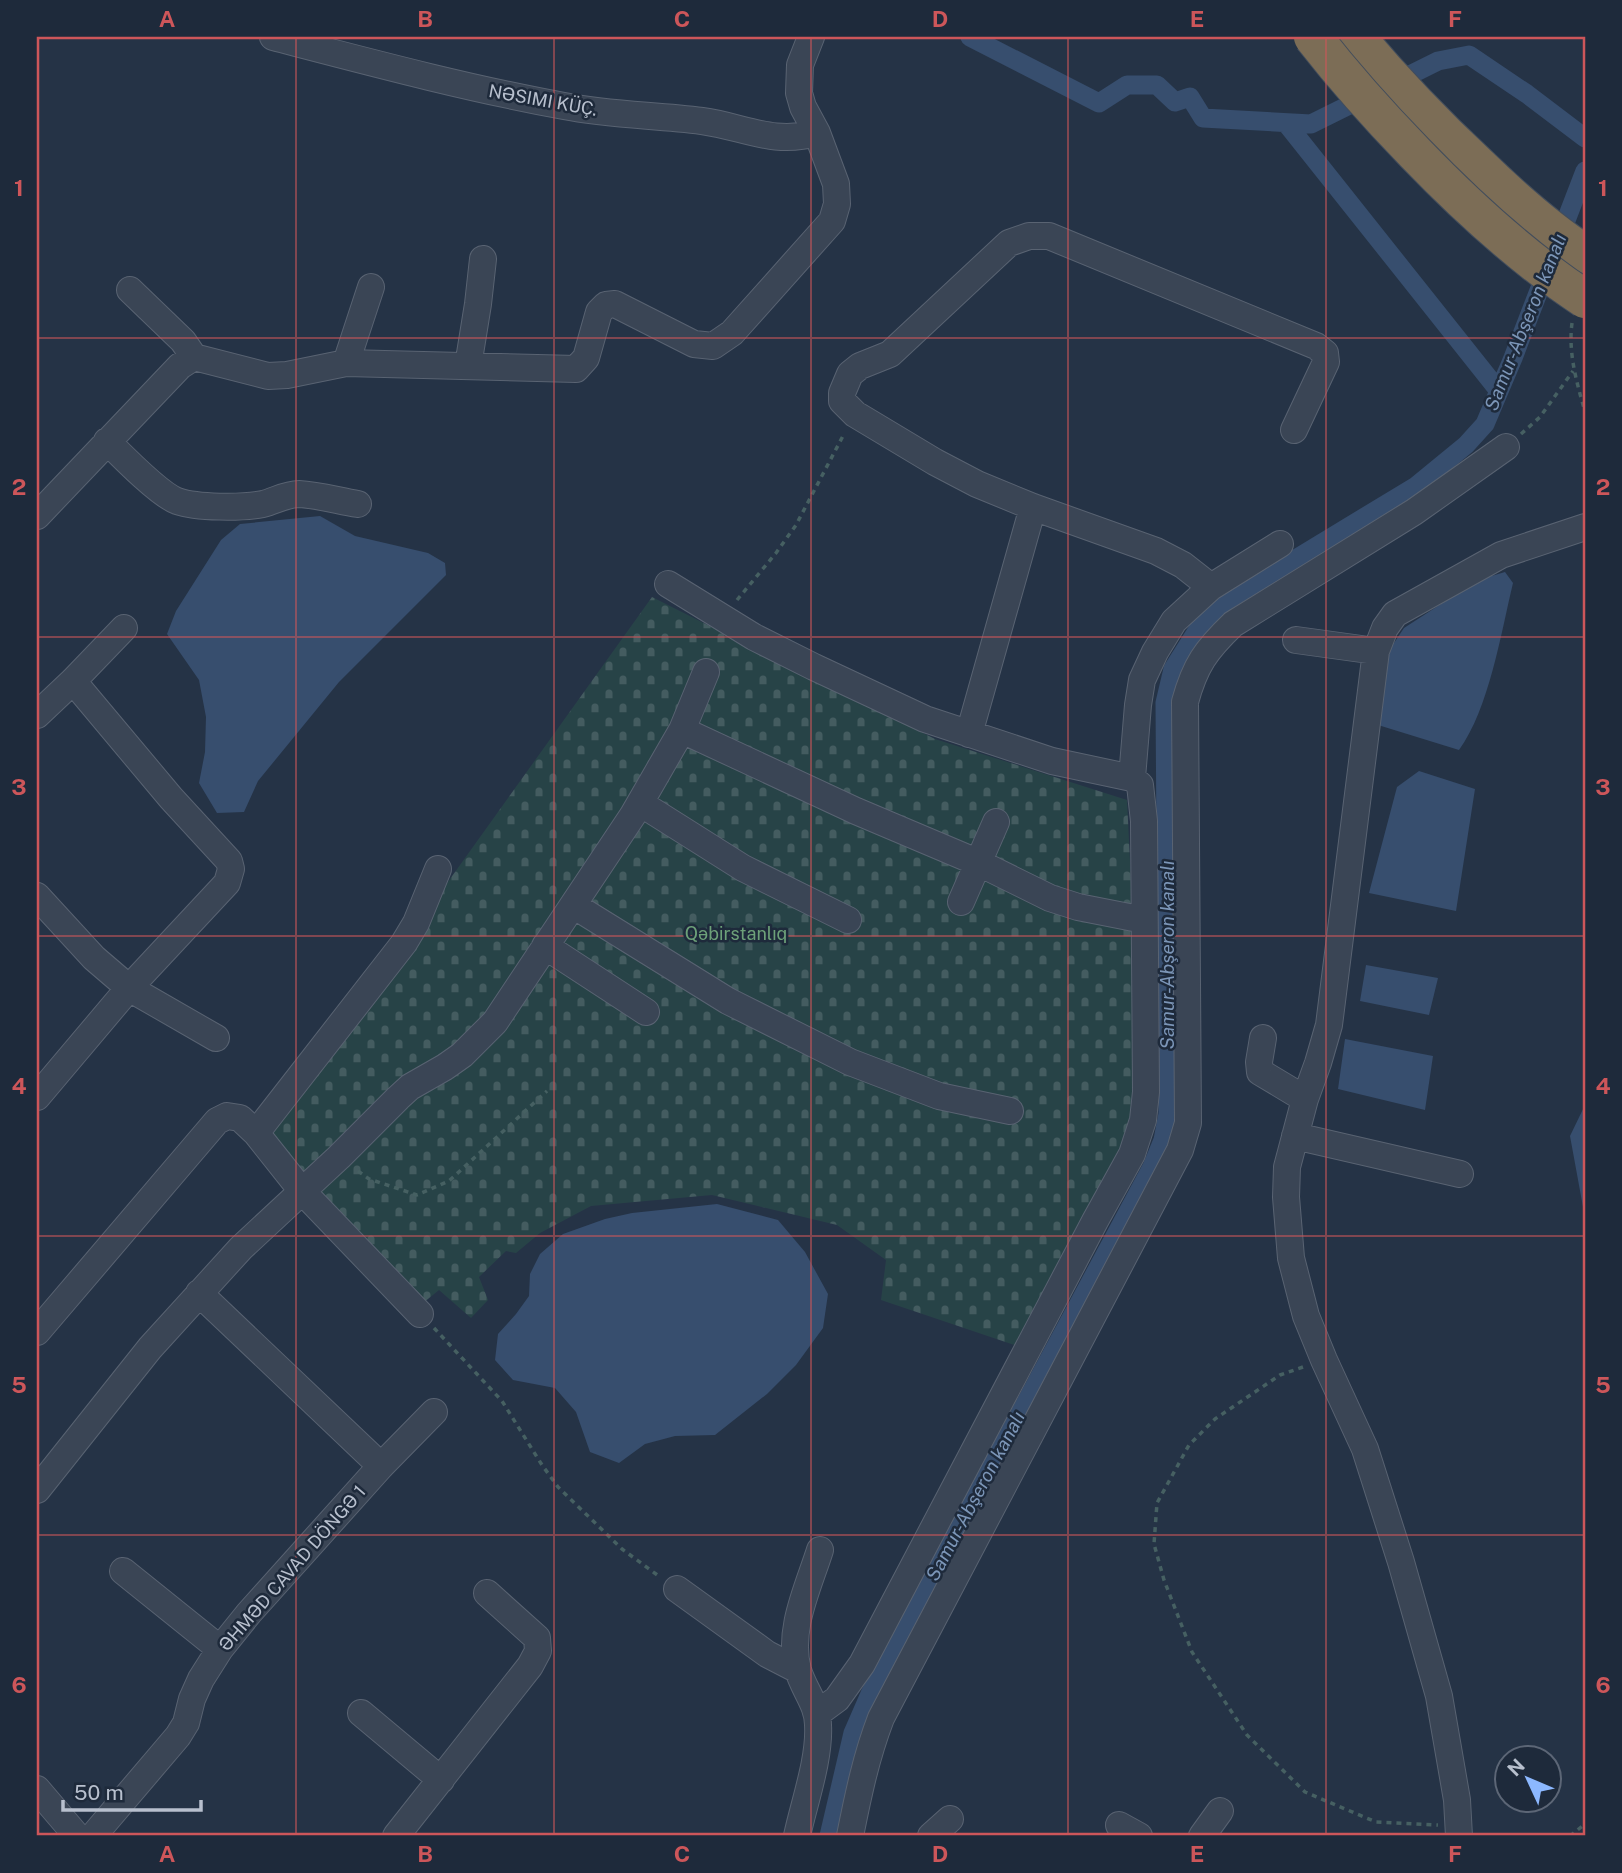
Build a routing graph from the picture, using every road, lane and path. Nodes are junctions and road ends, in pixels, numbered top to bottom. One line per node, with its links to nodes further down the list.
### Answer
1 (273, 37): 7 (street, NƏSIMI KÜÇ.)
2 (811, 37): 7 (street)
3 (1313, 37): 12 (highway, bridge)
4 (1356, 37): 6 (highway)
5 (1376, 37): 6 (highway)
6 (1435, 125): 8 (highway)
7 (817, 133): 15 (street)
8 (1585, 254)
9 (483, 260): 15 (street)
10 (371, 287): 14 (street)
11 (130, 290): 13 (street)
12 (1579, 306): 16 (path)
13 (194, 356): 14 (street); 20 (street)
14 (346, 363): 15 (street)
15 (468, 366)
16 (1573, 371): 17 (path); 21 (path)
17 (1585, 412)
18 (855, 414): 19 (street); 23 (street); 29 (path)
19 (1294, 430)
20 (107, 441): 22 (street); 24 (street)
21 (1506, 447): 86 (street)
22 (358, 504)
23 (1033, 507): 28 (street); 37 (street)
24 (37, 516)
25 (1585, 527): 32 (street)
26 (1280, 544): 28 (street)
27 (668, 584): 29 (street)
28 (1211, 587): 38 (street)
29 (722, 617): 37 (street)
30 (124, 628): 34 (street)
31 (1296, 640): 32 (street)
32 (1376, 650): 55 (street)
33 (706, 672): 36 (street)
34 (73, 681): 35 (street); 49 (street)
35 (37, 715)
36 (682, 730): 39 (street); 41 (street)
37 (969, 734): 38 (street)
38 (1132, 778): 47 (street)
39 (640, 803): 45 (street); 46 (street)
40 (996, 822): 41 (street)
41 (979, 863): 44 (street); 47 (street)
42 (438, 869): 57 (street)
43 (37, 896): 49 (street)
44 (961, 902)
45 (573, 905): 48 (street); 56 (street)
46 (848, 920)
47 (1144, 920): 76 (street)
48 (545, 946): 50 (street); 59 (street)
49 (128, 988): 51 (street); 54 (street)
50 (646, 1012)
51 (216, 1038)
52 (1263, 1038): 55 (street)
53 (547, 1091): 59 (path)
54 (37, 1097)
55 (1305, 1099): 58 (street)
56 (1010, 1111)
57 (256, 1133): 61 (street); 64 (street)
58 (1295, 1136): 60 (street); 65 (street)
59 (339, 1157): 61 (street)
60 (1460, 1174)
61 (302, 1191): 62 (street); 63 (street)
62 (199, 1293): 67 (street); 68 (street)
63 (420, 1314): 71 (path)
64 (37, 1332)
65 (1324, 1360): 81 (street); 81 (path)
66 (434, 1412): 67 (street, ƏHMƏD CAVAD DÖNGƏ 1)
67 (381, 1466): 73 (street, ƏHMƏD CAVAD DÖNGƏ 1)
68 (37, 1490)
69 (820, 1550): 74 (street)
70 (123, 1571): 73 (street)
71 (677, 1590): 74 (street)
72 (487, 1592): 77 (street)
73 (220, 1649): 83 (street, ƏHMƏD CAVAD DÖNGƏ 1)
74 (798, 1670): 76 (street)
75 (361, 1713): 77 (street)
76 (818, 1713): 85 (street)
77 (441, 1780): 84 (street)
78 (37, 1788): 82 (street)
79 (1220, 1811): 87 (street)
80 (1585, 1824): 88 (path)
81 (1458, 1831)
82 (77, 1836)
83 (93, 1836)
84 (396, 1836)
85 (797, 1836)
86 (850, 1836)
87 (1202, 1836)
88 (1570, 1836)

